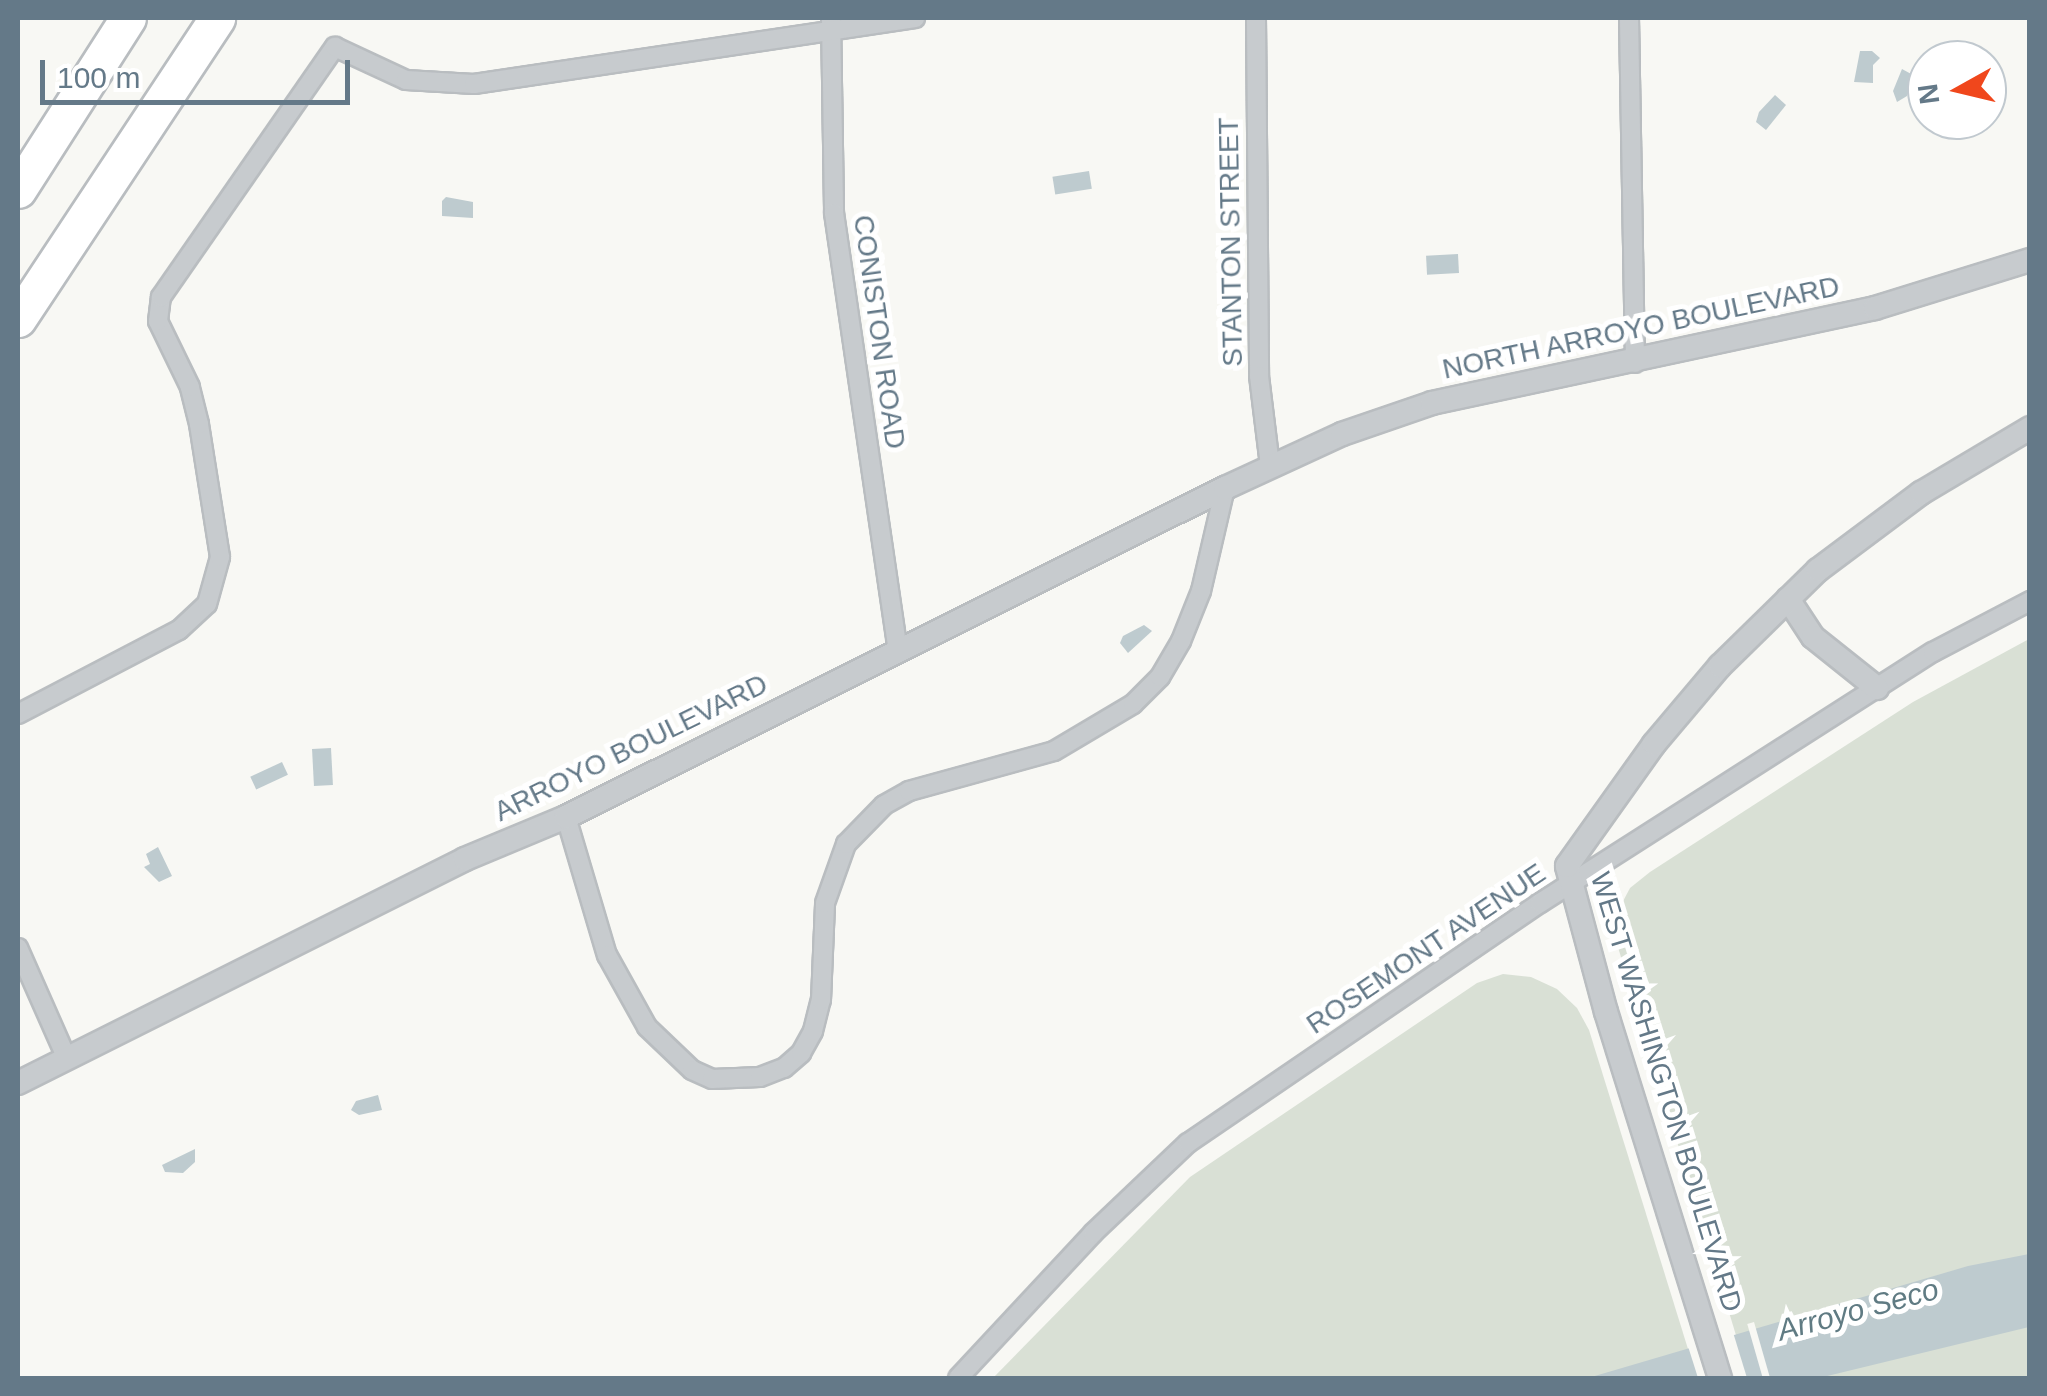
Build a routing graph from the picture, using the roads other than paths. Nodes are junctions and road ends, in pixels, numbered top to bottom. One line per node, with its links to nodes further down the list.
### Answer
1 (128, 18): 7 (highway)
2 (217, 18): 9 (highway)
3 (915, 18): 6 (street)
4 (1256, 18): 12 (street, STANTON STREET)
5 (1630, 18): 10 (street)
6 (831, 24): 16 (street, CONISTON ROAD); 18 (street)
7 (18, 190)
8 (2030, 260): 10 (street, NORTH ARROYO BOULEVARD)
9 (21, 314)
10 (1635, 363): 12 (street, NORTH ARROYO BOULEVARD)
11 (2030, 428): 14 (street, WEST WASHINGTON BOULEVARD)
12 (1270, 466): 13 (street, ARROYO BOULEVARD)
13 (1225, 488): 16 (street, ARROYO BOULEVARD); 19 (street)
14 (1788, 599): 17 (street); 20 (street, WEST WASHINGTON BOULEVARD)
15 (2030, 601): 17 (street, ROSEMONT AVENUE)
16 (898, 652): 19 (street, ARROYO BOULEVARD)
17 (1877, 688): 20 (street, ROSEMONT AVENUE)
18 (18, 714)
19 (566, 817): 22 (street, ARROYO BOULEVARD)
20 (1570, 885): 24 (street, ROSEMONT AVENUE); 25 (street, WEST WASHINGTON BOULEVARD)
21 (18, 948): 22 (street)
22 (68, 1059): 23 (street, ARROYO BOULEVARD)
23 (18, 1082)
24 (958, 1378)
25 (1720, 1378)

